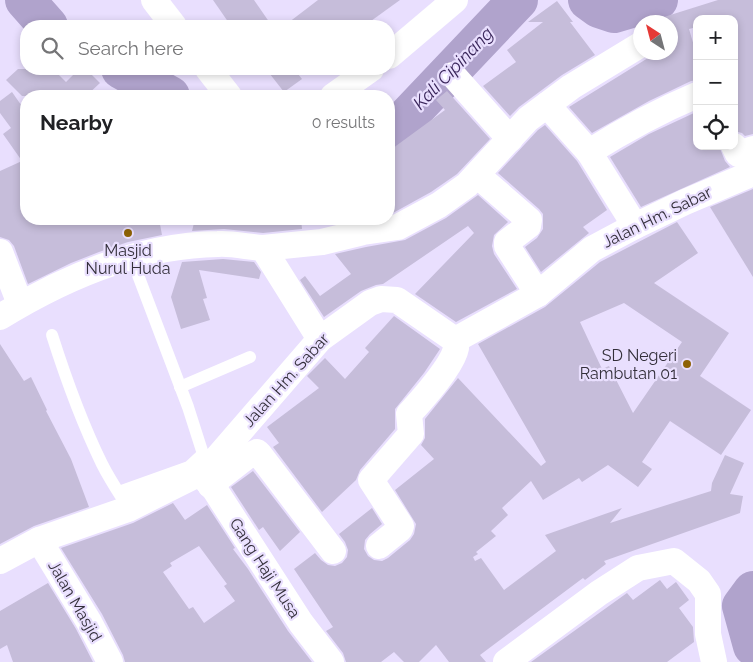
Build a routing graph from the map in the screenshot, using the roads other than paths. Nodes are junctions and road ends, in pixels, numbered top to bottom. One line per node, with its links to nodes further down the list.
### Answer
1 (154, 0): 3 (street)
2 (455, 0): 5 (street)
3 (169, 20)
4 (633, 49): 12 (street)
5 (395, 51)
6 (213, 75): 9 (street)
7 (363, 75): 10 (street)
8 (453, 75): 13 (street)
9 (224, 90)
10 (341, 90)
11 (693, 97): 16 (street)
12 (547, 105): 13 (street); 16 (street)
13 (510, 139): 18 (street)
14 (753, 149): 15 (street)
15 (736, 150)
16 (589, 152): 19 (street)
17 (753, 173): 19 (street, Jalan Hm. Sabar)
18 (477, 174): 20 (street); 23 (street)
19 (634, 226): 23 (street, Jalan Hm. Sabar)
20 (263, 248): 24 (street); 26 (street)
21 (0, 252): 24 (street)
22 (138, 275): 29 (lane)
23 (538, 294): 27 (street, Jalan Hm. Sabar)
24 (10, 311)
25 (52, 335): 31 (lane)
26 (320, 339): 27 (street, Jalan Hm. Sabar); 30 (street, Jalan Hm. Sabar)
27 (455, 340): 33 (street)
28 (250, 357): 29 (lane)
29 (180, 387): 31 (lane)
30 (205, 479): 31 (street, Jalan Hm. Sabar); 34 (street); 37 (street, Gang Haji Musa)
31 (123, 500): 32 (street, Jalan Hm. Sabar)
32 (40, 540): 35 (street, Jalan Hm. Sabar); 36 (street, Jalan Masjid)
33 (380, 546)
34 (333, 550)
35 (0, 561)
36 (110, 662)
37 (331, 662)
38 (506, 662): 39 (street)
39 (714, 662)

